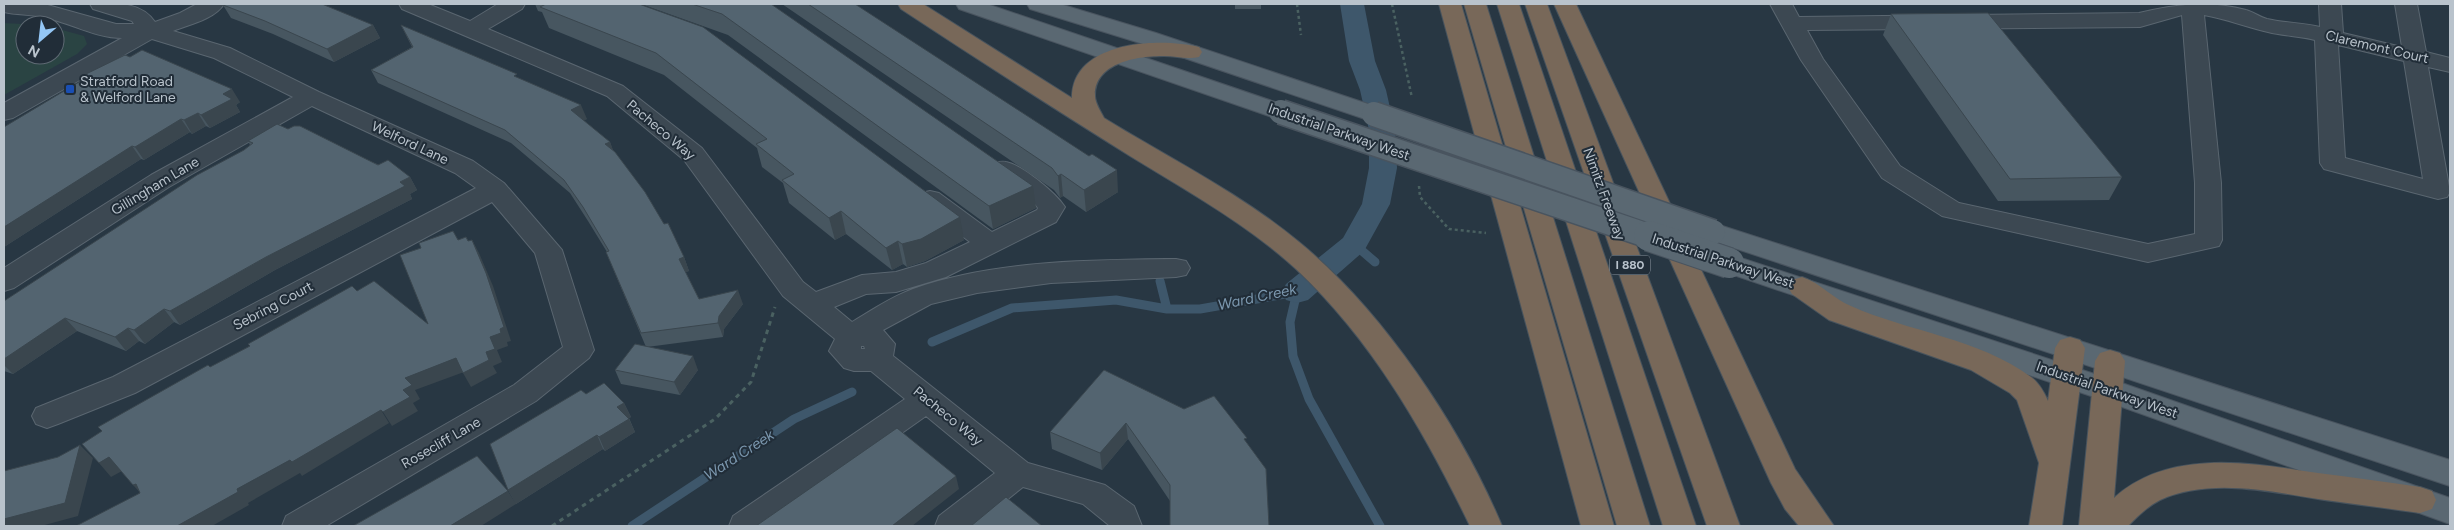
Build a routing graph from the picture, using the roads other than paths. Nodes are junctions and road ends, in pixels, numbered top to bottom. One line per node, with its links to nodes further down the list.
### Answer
1 (4, 4): 18 (street)
2 (102, 4): 20 (street)
3 (183, 4): 20 (street)
4 (213, 4): 20 (street)
5 (514, 4): 21 (street)
6 (909, 4): 29 (highway)
7 (967, 4): 25 (main road, Industrial Parkway West)
8 (1038, 4): 23 (main road, Industrial Parkway West)
9 (1450, 4): 54 (highway)
10 (1476, 4): 55 (highway)
11 (1508, 4): 56 (highway, I 880)
12 (1536, 4): 57 (highway, Nimitz Freeway / I 880)
13 (1565, 4): 58 (highway)
14 (2330, 4): 22 (street)
15 (2406, 4): 24 (street)
16 (419, 5): 21 (street, Pacheco Way)
17 (2192, 5): 19 (street); 19 (street); 22 (street, Claremont Court)
18 (49, 7): 20 (street)
19 (1786, 14)
20 (150, 31): 27 (street, Welford Lane); 28 (street)
21 (472, 31): 37 (street, Pacheco Way)
22 (2320, 34): 24 (street, Claremont Court); 24 (street)
23 (1191, 52): 25 (highway); 40 (main road, Industrial Parkway West, bridge)
24 (2413, 56): 26 (street, Claremont Court)
25 (1119, 57): 29 (highway); 36 (main road, Industrial Parkway West, bridge)
26 (2450, 65)
27 (311, 97): 32 (street, Welford Lane); 35 (street, Gillingham Lane)
28 (4, 113)
29 (1093, 122): 53 (highway)
30 (980, 154): 33 (street)
31 (911, 185): 33 (street)
32 (495, 189): 39 (street, Welford Lane); 43 (street, Sebring Court)
33 (991, 244): 37 (street)
34 (1176, 268): 38 (street)
35 (4, 281)
36 (1802, 287): 40 (main road, Industrial Parkway West); 44 (highway)
37 (802, 297): 38 (street, Pacheco Way)
38 (851, 336): 42 (street, Pacheco Way)
39 (578, 350): 49 (street, Rosecliff Lane)
40 (2068, 362): 41 (main road, Industrial Parkway West); 44 (highway)
41 (2109, 376): 46 (main road, Industrial Parkway West); 47 (main road, Industrial Parkway West); 60 (highway)
42 (927, 399): 45 (street, Pacheco Way); 50 (street)
43 (47, 416)
44 (2055, 464): 59 (highway)
45 (1018, 473): 51 (street); 52 (street)
46 (2450, 473)
47 (2420, 500): 48 (main road, Industrial Parkway West); 61 (highway)
48 (2450, 511)
49 (298, 526)
50 (745, 526)
51 (951, 526)
52 (1126, 526)
53 (1486, 526)
54 (1598, 526)
55 (1634, 526)
56 (1680, 526)
57 (1724, 526)
58 (1818, 526)
59 (2046, 526)
60 (2095, 526)
61 (2108, 526)

